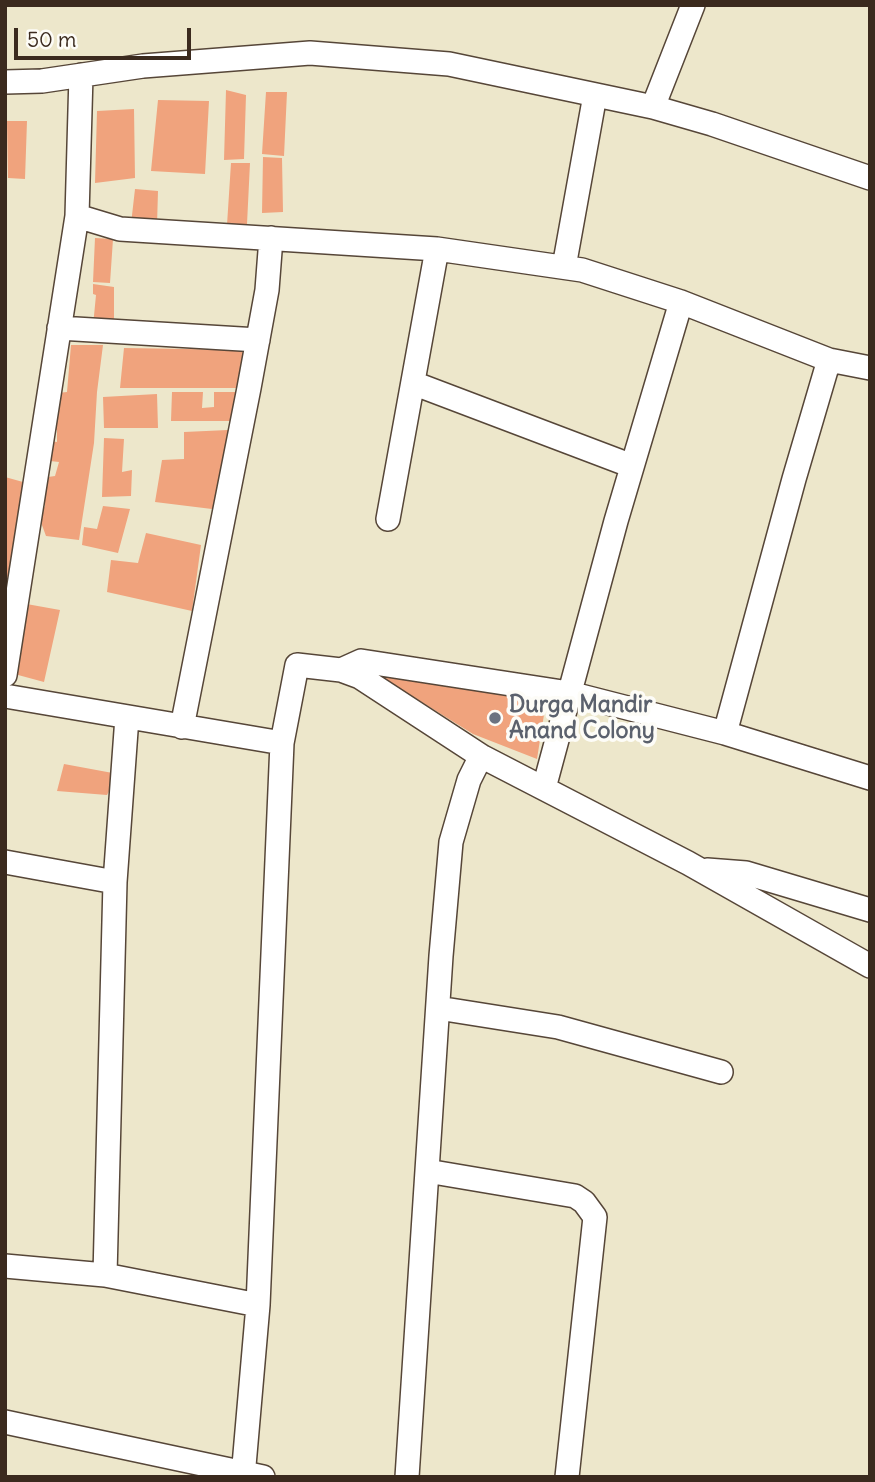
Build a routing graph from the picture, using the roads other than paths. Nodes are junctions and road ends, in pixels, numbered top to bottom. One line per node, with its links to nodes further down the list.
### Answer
1 (693, 5): 5 (street)
2 (81, 75): 3 (street); 4 (street); 7 (street)
3 (5, 82)
4 (595, 95): 5 (street); 10 (street)
5 (653, 107): 6 (street)
6 (870, 178)
7 (76, 216): 8 (street); 12 (street)
8 (271, 239): 9 (street); 13 (street)
9 (437, 249): 10 (street); 16 (street)
10 (564, 267): 11 (street)
11 (681, 302): 14 (street); 17 (street)
12 (59, 328): 13 (street); 20 (street)
13 (258, 340): 24 (street)
14 (829, 360): 15 (street); 25 (street)
15 (870, 368)
16 (413, 383): 17 (street); 18 (street)
17 (632, 466): 21 (street)
18 (388, 519)
19 (341, 670): 21 (street); 26 (street); 27 (street)
20 (5, 675)
21 (569, 693): 25 (street); 29 (street)
22 (5, 696): 23 (street)
23 (127, 717): 24 (street); 32 (street)
24 (182, 727): 26 (street)
25 (724, 733): 28 (street)
26 (282, 743): 40 (street)
27 (481, 756): 29 (street); 35 (street)
28 (869, 773)
29 (544, 788): 31 (street)
30 (5, 862): 32 (street)
31 (699, 869): 33 (street); 34 (street)
32 (115, 882): 39 (street)
33 (870, 910)
34 (870, 966)
35 (438, 1009): 36 (street); 37 (street)
36 (721, 1072)
37 (427, 1171): 43 (street); 44 (street)
38 (5, 1266): 39 (street)
39 (104, 1275): 40 (street)
40 (258, 1305): 42 (street)
41 (5, 1422): 42 (street)
42 (250, 1475)
43 (407, 1477)
44 (567, 1477)

